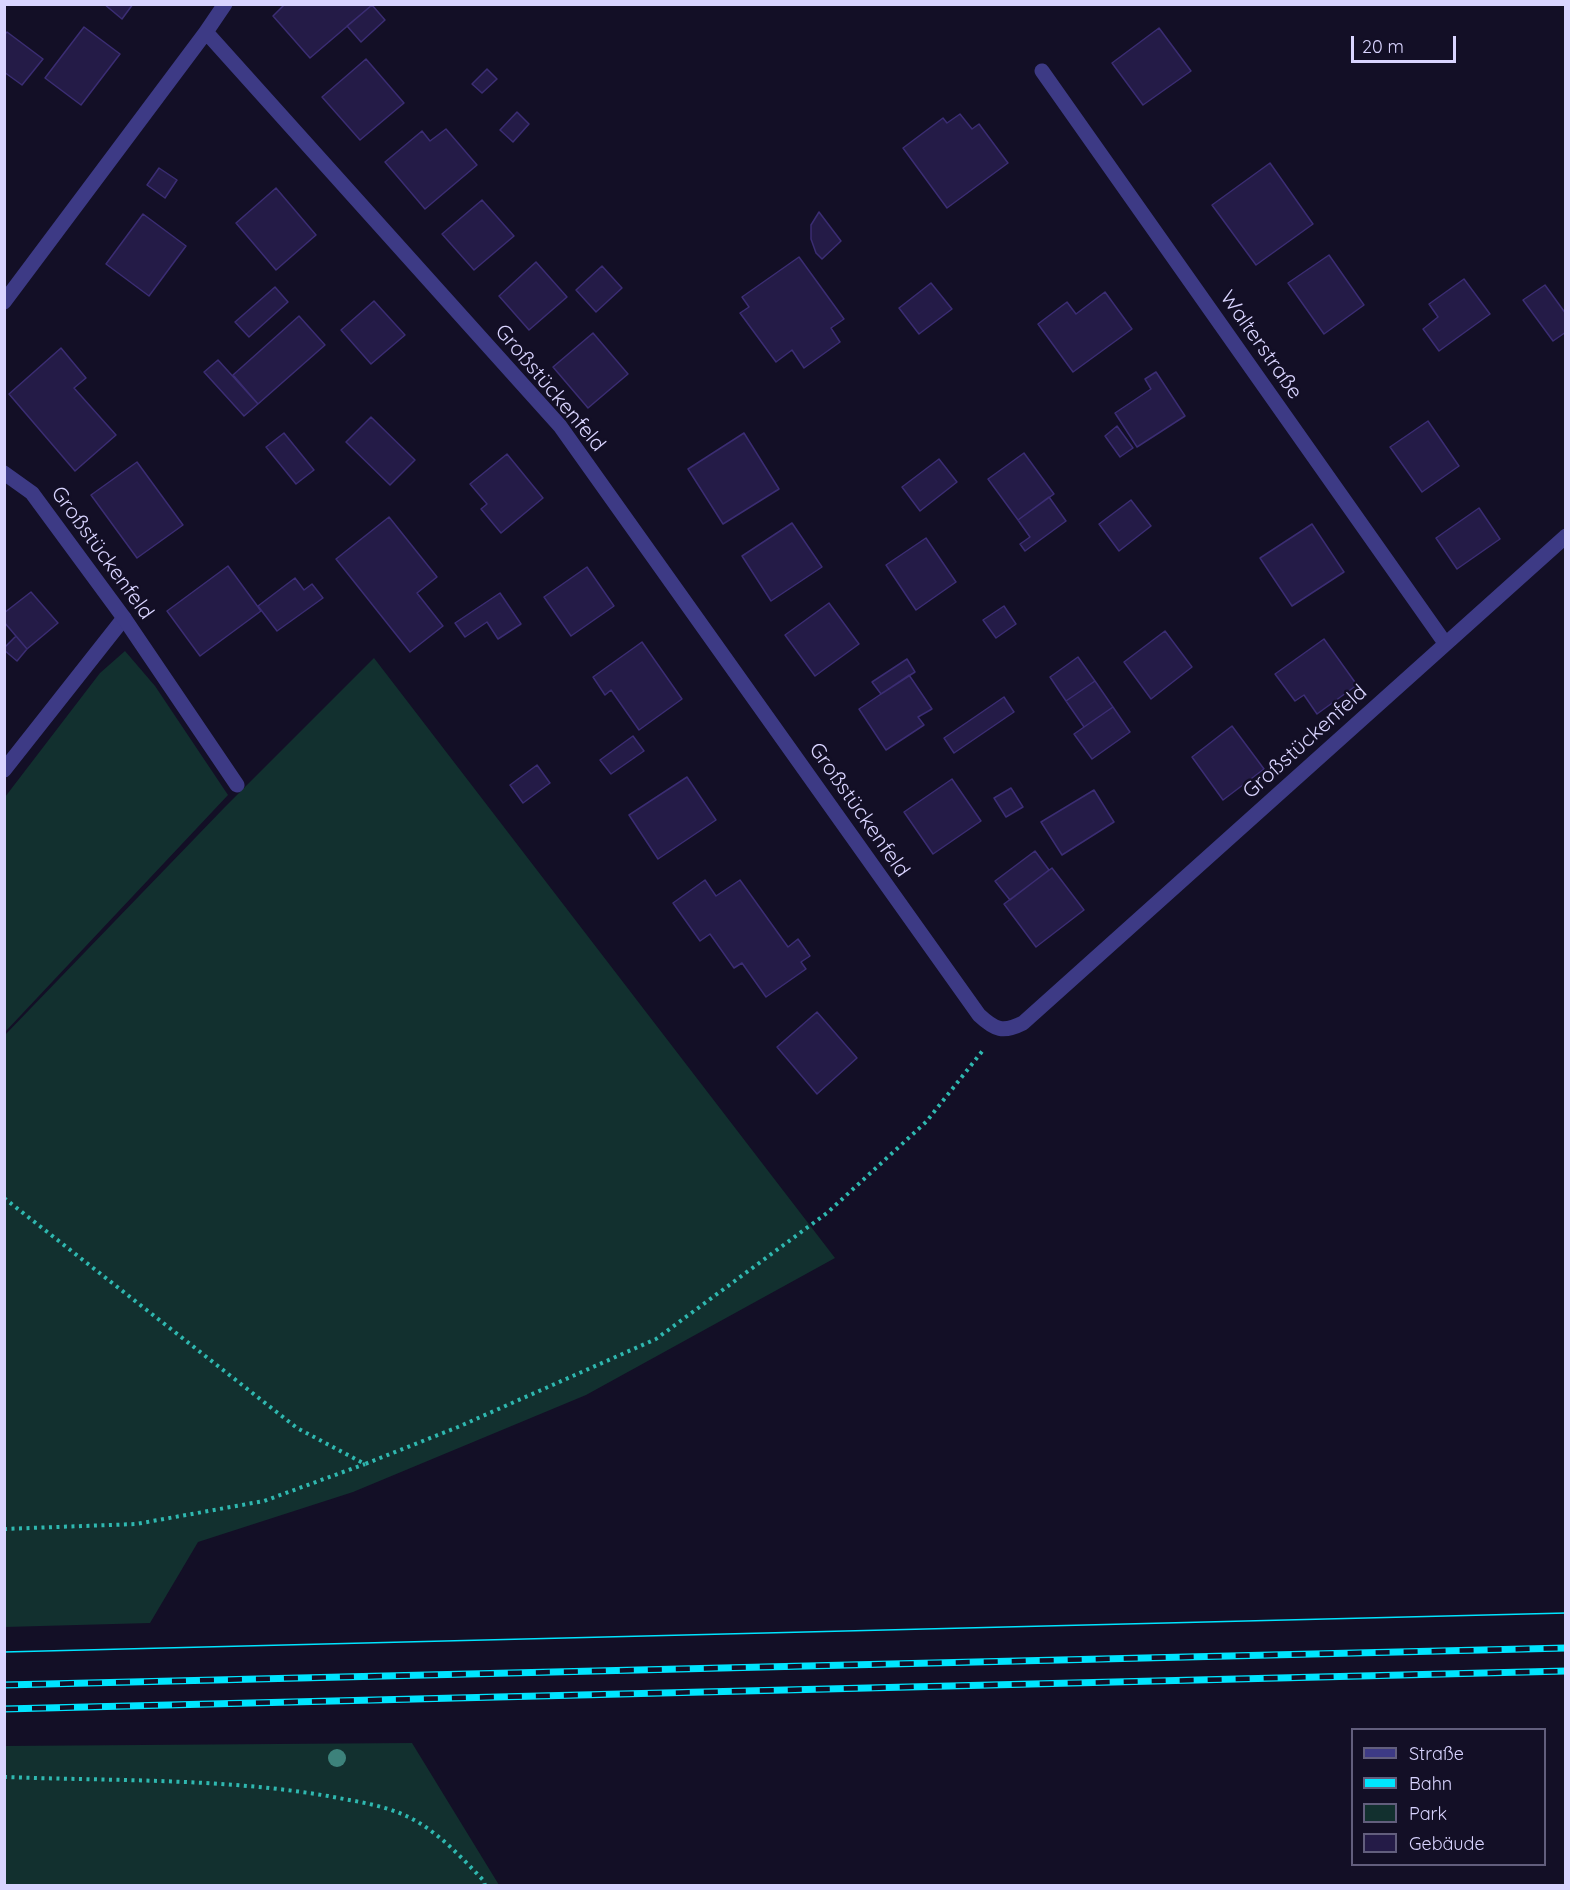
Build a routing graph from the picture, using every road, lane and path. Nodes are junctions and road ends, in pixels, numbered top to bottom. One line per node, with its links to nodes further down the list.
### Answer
1 (225, 4): 2 (street)
2 (206, 33): 4 (street); 11 (street, Großstückenfeld)
3 (1042, 71): 8 (street, Walterstraße)
4 (4, 302)
5 (4, 473): 7 (street, Großstückenfeld)
6 (1566, 536): 8 (street, Großstückenfeld)
7 (124, 618): 9 (street); 10 (street, Großstückenfeld)
8 (1445, 643): 11 (street, Großstückenfeld)
9 (4, 770)
10 (237, 785)
11 (1000, 1029): 13 (path)
12 (4, 1198): 13 (path)
13 (365, 1464): 14 (path)
14 (4, 1529)
15 (4, 1777): 16 (path)
16 (485, 1886)

